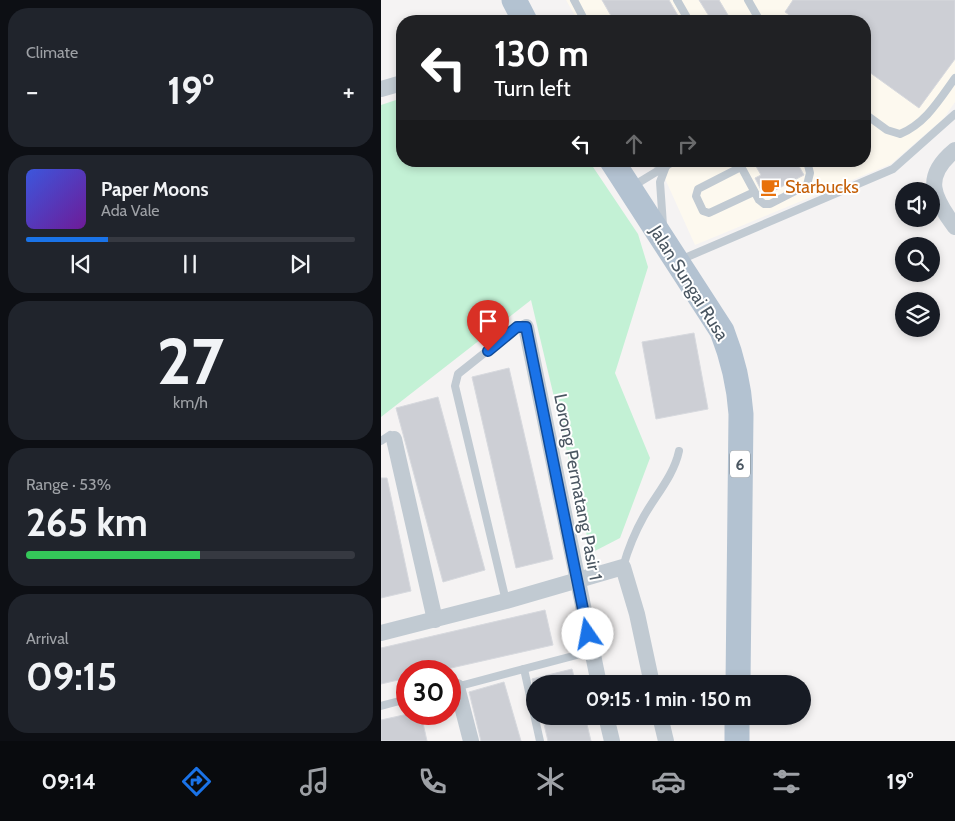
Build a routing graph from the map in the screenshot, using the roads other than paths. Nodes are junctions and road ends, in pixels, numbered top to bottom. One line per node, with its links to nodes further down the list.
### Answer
1 (514, 0): 5 (main road)
2 (574, 0): 6 (lane)
3 (677, 0): 7 (lane)
4 (752, 2): 8 (lane)
5 (522, 15)
6 (582, 15)
7 (686, 15)
8 (757, 15)
9 (955, 78): 13 (lane)
10 (396, 85): 11 (street)
11 (381, 89)
12 (955, 114): 24 (lane)
13 (871, 118)
14 (949, 155): 23 (street)
15 (616, 167): 21 (main road, Jalan Sungai Rusa / 6)
16 (660, 167): 21 (lane)
17 (664, 167): 24 (lane)
18 (735, 167): 22 (lane)
19 (742, 167): 22 (lane)
20 (809, 167): 22 (lane)
21 (629, 188): 24 (main road, Jalan Sungai Rusa / 6)
22 (754, 192)
23 (955, 227)
24 (670, 253): 37 (main road, Jalan Sungai Rusa / 6)
25 (526, 327): 29 (street, Lorong Permatang Pasir 1); 30 (lane)
26 (388, 440): 31 (street)
27 (679, 451): 28 (lane)
28 (623, 567): 29 (street); 36 (street)
29 (576, 582): 30 (street); 33 (street, Lorong Permatang Pasir 1)
30 (506, 601): 31 (street)
31 (435, 620): 32 (street)
32 (381, 633)
33 (592, 651): 34 (lane); 35 (street, Lorong Permatang Pasir 1)
34 (524, 669): 38 (lane); 46 (lane)
35 (597, 675)
36 (651, 675)
37 (738, 675)
38 (461, 686)
39 (396, 702): 40 (lane)
40 (381, 706)
41 (461, 712): 45 (street)
42 (608, 725): 47 (street)
43 (662, 725): 48 (street)
44 (737, 725): 49 (main road)
45 (471, 741)
46 (540, 741)
47 (612, 741)
48 (666, 741)
49 (737, 741)

